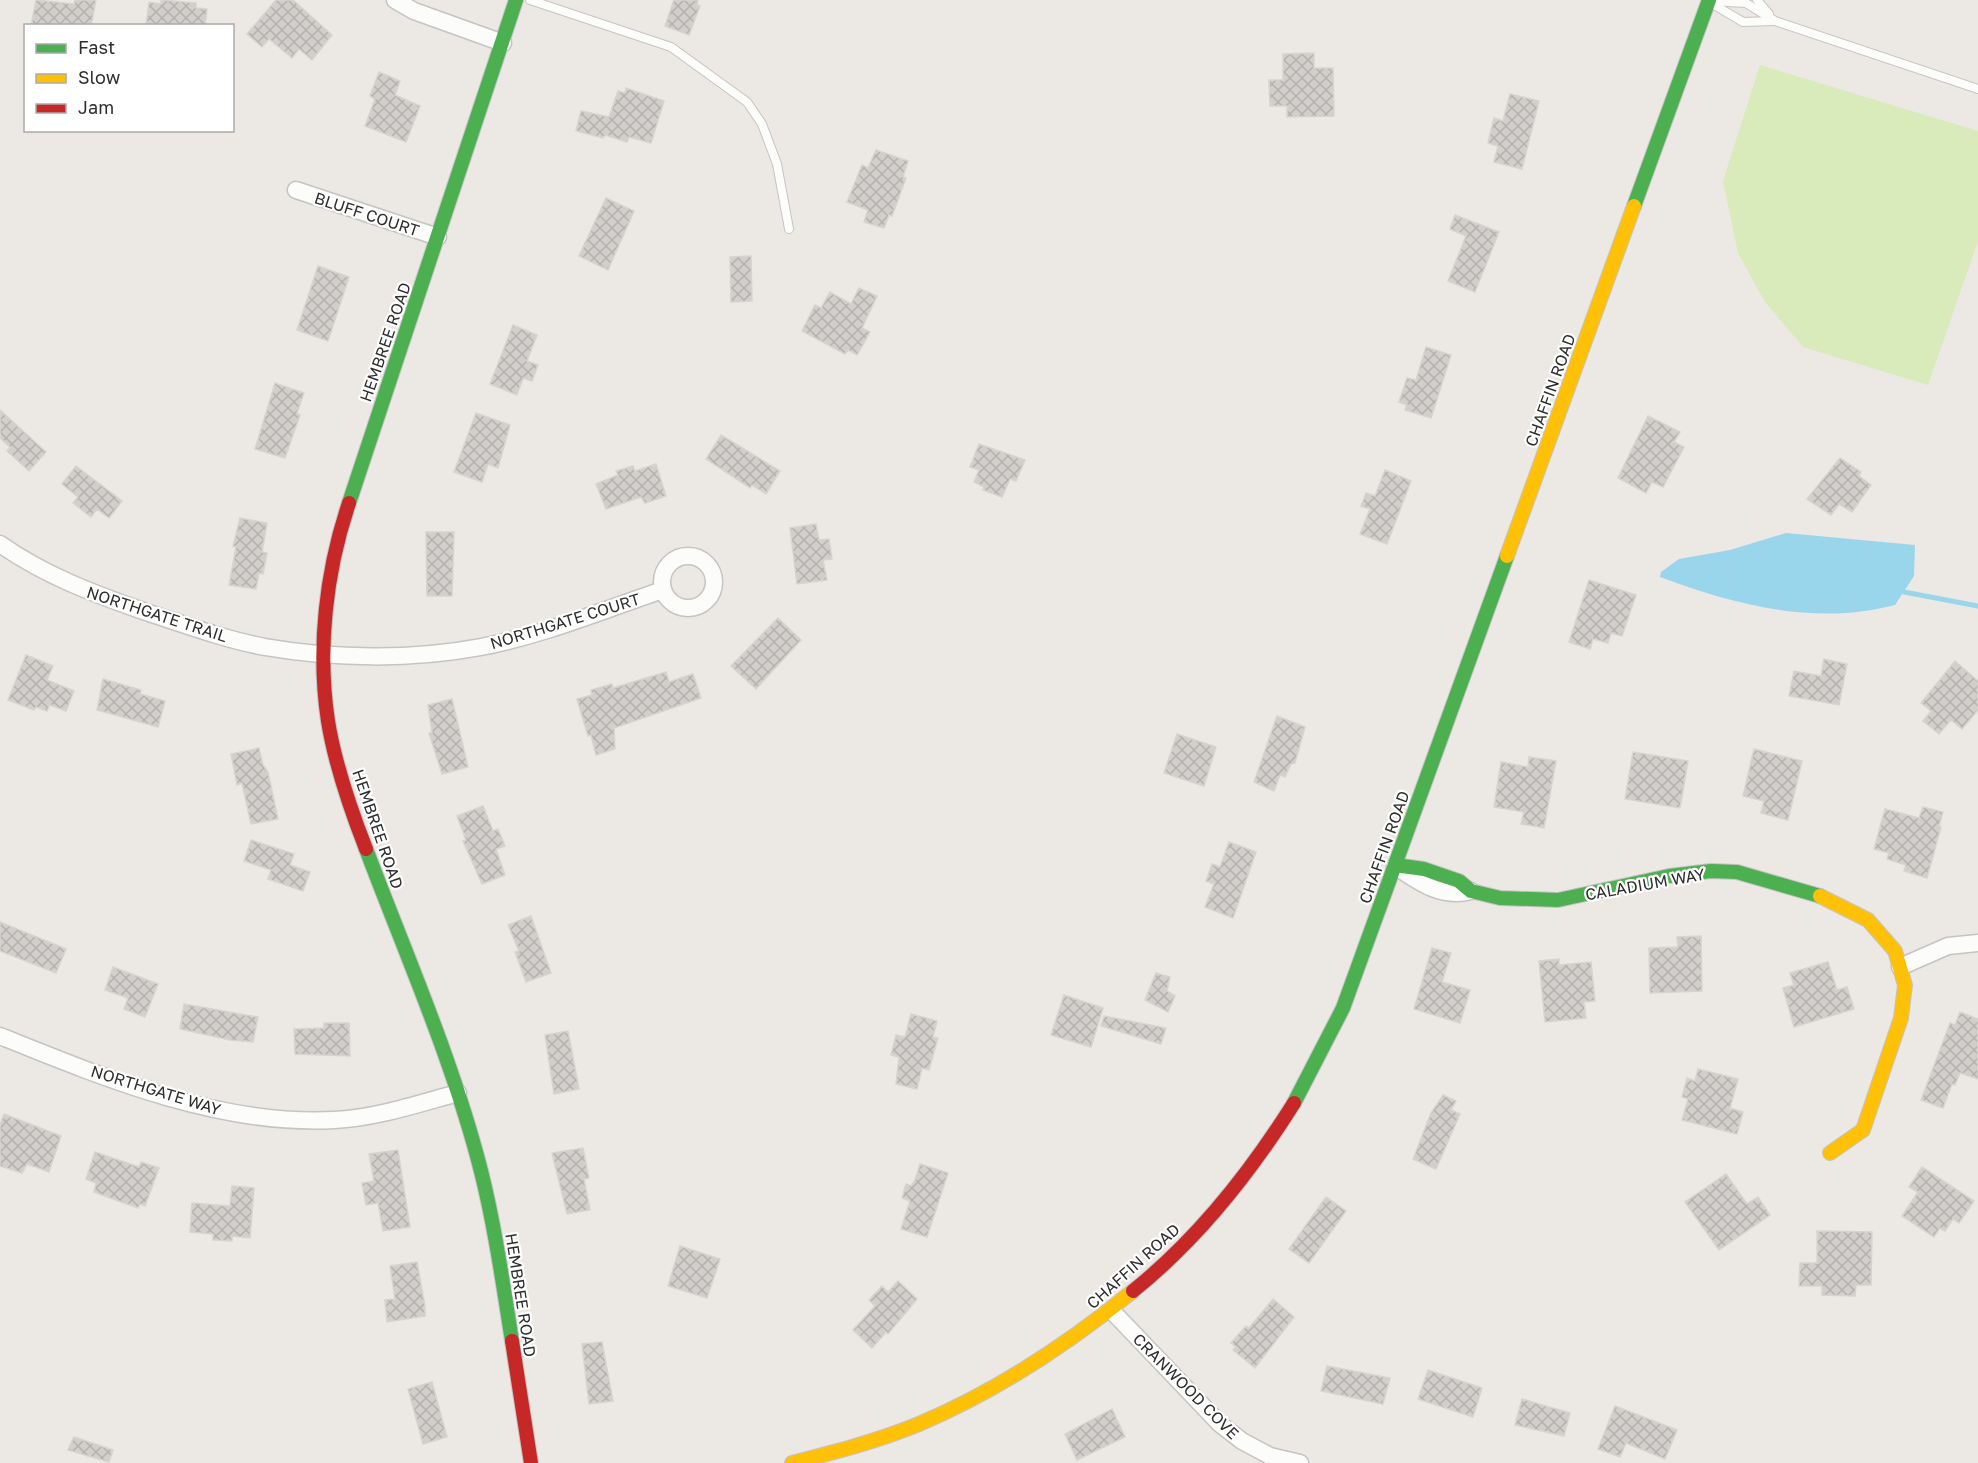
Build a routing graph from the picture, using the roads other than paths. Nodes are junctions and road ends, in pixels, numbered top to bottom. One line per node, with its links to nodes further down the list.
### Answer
1 (395, 0): 7 (street)
2 (516, 0): 7 (street, HEMBREE ROAD)
3 (531, 0): 10 (lane)
4 (1709, 0): 6 (lane); 6 (lane); 15 (street, CHAFFIN ROAD)
5 (1757, 0): 6 (lane)
6 (1775, 21): 8 (lane)
7 (503, 43): 11 (street, HEMBREE ROAD)
8 (1978, 89)
9 (296, 190): 11 (street, BLUFF COURT)
10 (789, 229)
11 (438, 237): 14 (street, HEMBREE ROAD)
12 (0, 544): 14 (street, NORTHGATE TRAIL)
13 (663, 590): 14 (street, NORTHGATE COURT)
14 (324, 654): 20 (street, HEMBREE ROAD)
15 (1395, 865): 16 (street, CALADIUM WAY); 22 (street, CHAFFIN ROAD)
16 (1471, 891): 18 (street, CALADIUM WAY)
17 (1978, 943): 18 (street)
18 (1900, 967): 21 (street, CALADIUM WAY)
19 (0, 1036): 20 (street, NORTHGATE WAY)
20 (458, 1093): 23 (street, HEMBREE ROAD)
21 (1830, 1153)
22 (1112, 1311): 24 (street, CHAFFIN ROAD); 25 (street, CRANWOOD COVE)
23 (531, 1463)
24 (792, 1463)
25 (1300, 1463)

